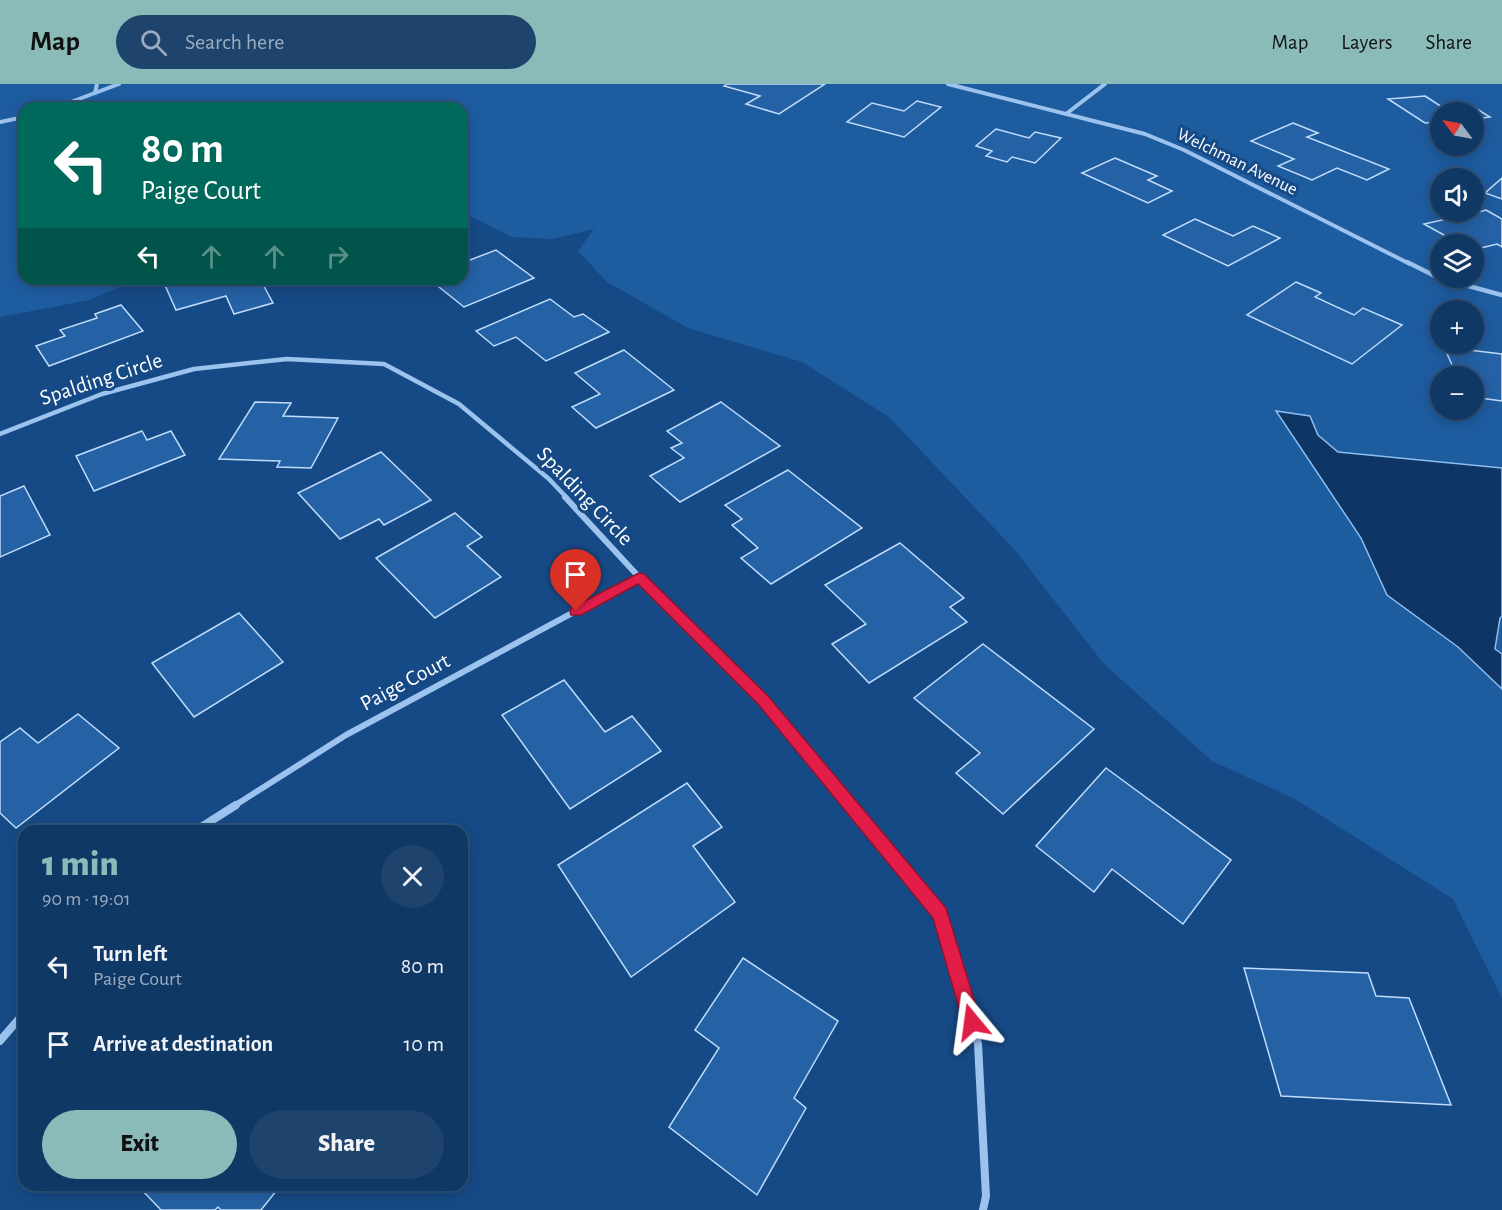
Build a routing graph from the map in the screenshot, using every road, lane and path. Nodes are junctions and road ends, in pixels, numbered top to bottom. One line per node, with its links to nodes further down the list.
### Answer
1 (97, 84): 5 (street)
2 (119, 84): 5 (street)
3 (948, 84): 7 (street, Welchman Avenue)
4 (1105, 84): 7 (street)
5 (95, 93): 6 (street)
6 (71, 102)
7 (1066, 114): 10 (street, Welchman Avenue)
8 (18, 118): 9 (street)
9 (0, 122)
10 (1502, 295)
11 (0, 434): 12 (street, Spalding Circle)
12 (639, 577): 13 (street, Paige Court); 16 (street, Spalding Circle)
13 (204, 825)
14 (18, 1020): 15 (street)
15 (0, 1041)
16 (983, 1210)

